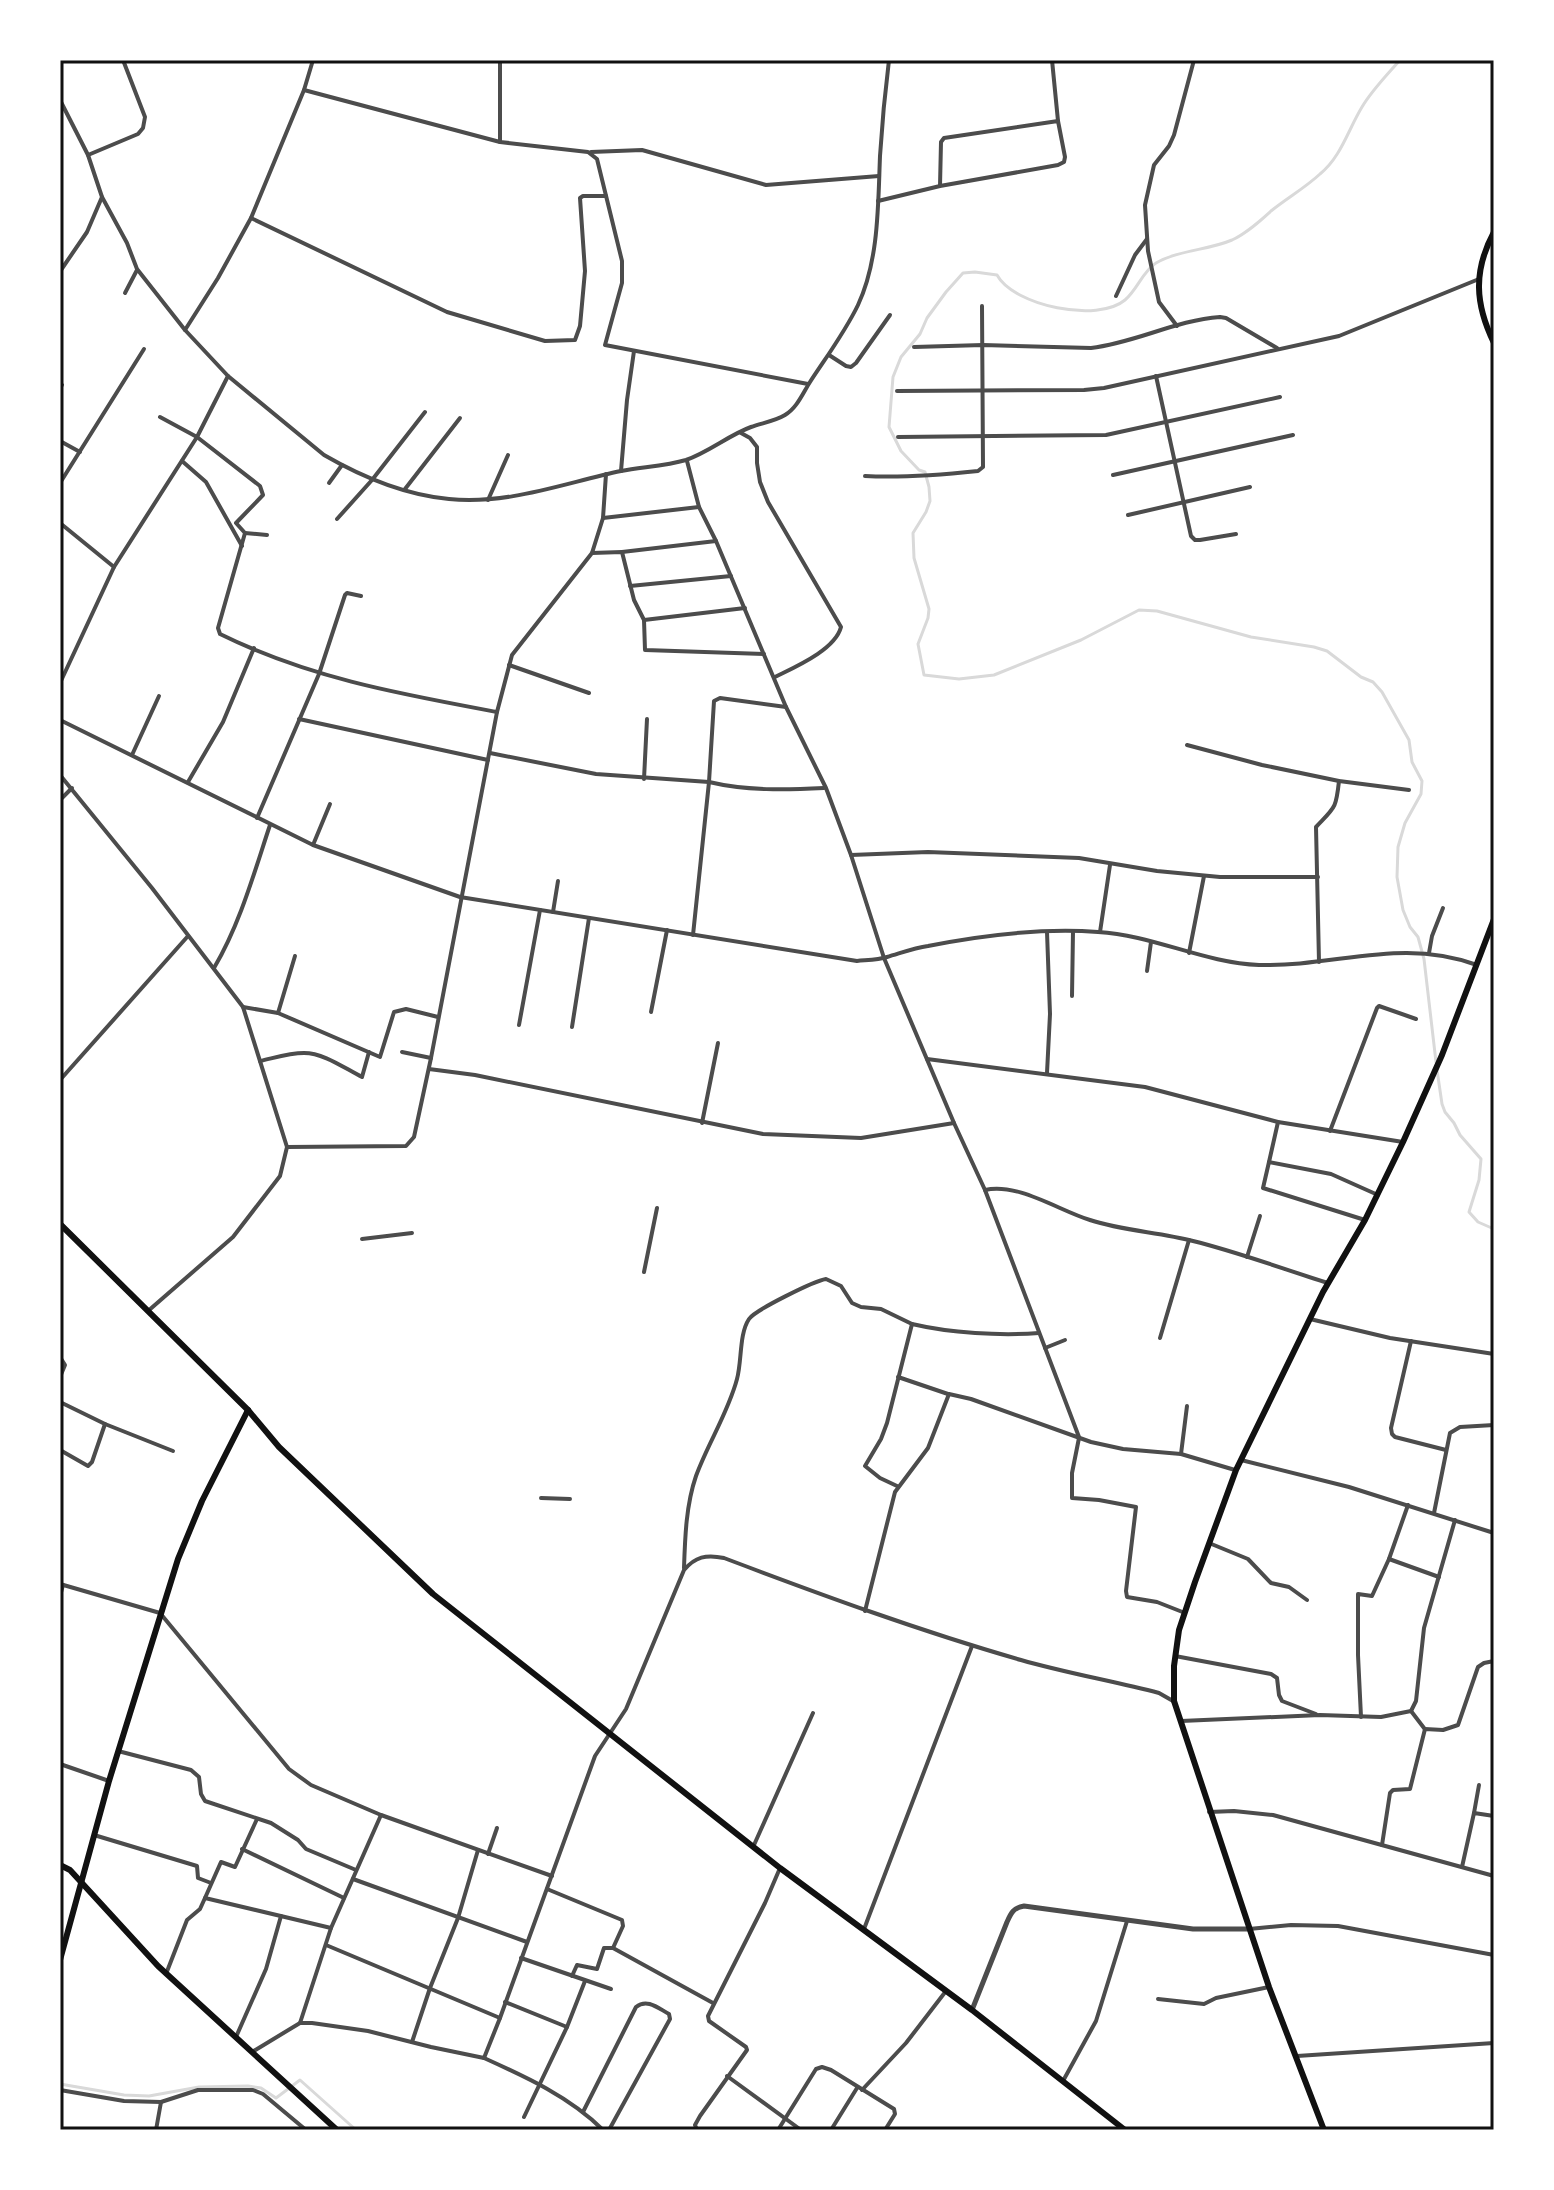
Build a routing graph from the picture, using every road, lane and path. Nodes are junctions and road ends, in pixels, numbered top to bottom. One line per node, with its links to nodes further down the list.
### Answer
1 (123, 60): 12 (street)
2 (313, 60): 7 (street)
3 (500, 60): 10 (street)
4 (889, 60): 13 (street)
5 (1052, 60): 9 (street)
6 (1194, 60): 20 (street)
7 (304, 90): 10 (street); 18 (street)
8 (60, 102): 12 (street)
9 (1058, 121): 14 (street); 14 (street)
10 (500, 142): 11 (street)
11 (588, 152): 13 (street); 15 (street)
12 (88, 155): 16 (street)
13 (879, 176): 17 (street)
14 (940, 186): 17 (street)
15 (606, 196): 18 (street); 35 (street)
16 (102, 197): 21 (street); 22 (street)
17 (878, 201): 36 (street)
18 (251, 218): 29 (street)
19 (1494, 232): 23 (main road)
20 (1148, 237): 25 (street); 28 (street)
21 (137, 269): 24 (street); 29 (street)
22 (61, 270)
23 (1479, 279): 30 (main road); 34 (street)
24 (125, 293)
25 (1116, 296)
26 (982, 306): 31 (street)
27 (890, 315): 36 (street)
28 (1177, 326): 31 (street); 34 (street)
29 (185, 330): 37 (street)
30 (1494, 343)
31 (983, 345): 32 (street); 40 (street)
32 (914, 347)
33 (144, 349): 53 (street)
34 (1279, 350): 38 (street)
35 (634, 351): 39 (street); 59 (street)
36 (829, 355): 39 (street)
37 (228, 376): 49 (street); 58 (street)
38 (1156, 376): 40 (street); 46 (street)
39 (808, 384): 47 (street)
40 (984, 390): 41 (street); 51 (street)
41 (897, 391)
42 (1280, 397): 46 (street)
43 (425, 412): 63 (street)
44 (160, 417): 49 (street)
45 (460, 418): 67 (street)
46 (1166, 422): 51 (street); 57 (street)
47 (741, 433): 55 (street); 92 (street)
48 (1293, 435): 57 (street)
49 (197, 437): 56 (street); 75 (street)
50 (898, 437): 51 (street)
51 (984, 437): 62 (street)
52 (60, 441): 53 (street)
53 (80, 452): 64 (street)
54 (508, 455): 68 (street)
55 (686, 460): 59 (street); 70 (street)
56 (182, 461): 79 (street); 82 (street)
57 (1175, 462): 61 (street); 69 (street)
58 (342, 465): 63 (street); 65 (street)
59 (621, 471): 60 (street)
60 (606, 474): 68 (street); 72 (street)
61 (1113, 475)
62 (865, 476)
63 (372, 480): 67 (street); 73 (street)
64 (60, 483)
65 (329, 483)
66 (1250, 487): 69 (street)
67 (405, 489): 68 (street)
68 (488, 500)
69 (1184, 502): 71 (street); 76 (street)
70 (699, 507): 72 (street); 78 (street)
71 (1128, 515)
72 (603, 518): 81 (street)
73 (337, 519)
74 (60, 523): 82 (street)
75 (245, 533): 77 (street); 79 (street)
76 (1236, 534)
77 (267, 535)
78 (716, 541): 80 (street); 83 (street)
79 (243, 547): 88 (street)
80 (622, 552): 81 (street); 84 (street)
81 (592, 553): 90 (street)
82 (114, 567): 93 (street)
83 (731, 576): 84 (street); 86 (street)
84 (630, 586): 87 (street)
85 (361, 596): 91 (street)
86 (746, 608): 87 (street); 89 (street)
87 (644, 620): 89 (street)
88 (254, 648): 91 (street); 108 (street)
89 (764, 654): 92 (street)
90 (509, 665): 94 (street); 97 (street)
91 (319, 674): 97 (street); 98 (street)
92 (775, 677): 96 (street)
93 (60, 683)
94 (589, 693)
95 (159, 696): 103 (street)
96 (786, 707): 109 (street); 111 (street)
97 (497, 712): 102 (street)
98 (299, 719): 104 (street); 115 (street)
99 (647, 719): 106 (street)
100 (60, 720): 103 (street)
101 (1187, 745): 107 (street)
102 (490, 753): 104 (street); 106 (street)
103 (132, 755): 108 (street)
104 (488, 760): 123 (street)
105 (60, 775): 110 (street)
106 (644, 779): 109 (street)
107 (1339, 781): 112 (street); 121 (street)
108 (187, 782): 115 (street)
109 (709, 782): 111 (street); 133 (street)
110 (72, 788): 113 (street); 134 (street)
111 (826, 788): 118 (street)
112 (1409, 790)
113 (60, 800)
114 (330, 804): 117 (street)
115 (257, 818): 116 (street)
116 (270, 824): 117 (street); 142 (street)
117 (313, 845): 123 (street)
118 (851, 855): 119 (street); 139 (street)
119 (1110, 865): 120 (street); 132 (street)
120 (1204, 876): 121 (street); 136 (street)
121 (1318, 877): 140 (street)
122 (558, 881): 126 (street)
123 (460, 897): 125 (street); 148 (street)
124 (1443, 908): 137 (street)
125 (540, 910): 126 (street); 150 (street)
126 (553, 912): 127 (street)
127 (589, 918): 129 (street); 151 (street)
128 (1494, 919): 141 (main road)
129 (667, 930): 133 (street); 146 (street)
130 (1073, 931): 131 (street); 132 (street); 144 (street)
131 (1047, 932): 139 (street); 159 (street)
132 (1100, 932): 135 (street)
133 (693, 935): 139 (street)
134 (188, 936): 142 (street); 160 (street)
135 (1151, 942): 136 (street); 143 (street)
136 (1189, 953): 140 (street)
137 (1427, 953): 140 (street); 141 (street)
138 (295, 956): 147 (street)
139 (884, 958): 156 (street)
140 (1319, 962)
141 (1477, 965): 165 (main road)
142 (214, 968): 145 (street)
143 (1147, 971)
144 (1072, 996)
145 (243, 1007): 147 (street); 157 (street)
146 (651, 1012)
147 (278, 1013): 153 (street)
148 (438, 1017): 153 (street); 155 (street)
149 (1416, 1019): 164 (street)
150 (519, 1025)
151 (572, 1027)
152 (718, 1043): 162 (street)
153 (369, 1052): 157 (street)
154 (402, 1052): 155 (street)
155 (431, 1058): 158 (street)
156 (927, 1059): 159 (street); 163 (street)
157 (260, 1061): 166 (street)
158 (429, 1069): 162 (street); 166 (street)
159 (1047, 1074): 161 (street)
160 (60, 1080)
161 (1278, 1122): 164 (street); 167 (street)
162 (702, 1123): 163 (street)
163 (954, 1123): 168 (street)
164 (1330, 1131): 165 (street)
165 (1403, 1142): 169 (main road)
166 (287, 1147): 182 (street)
167 (1269, 1162): 169 (street); 172 (street)
168 (985, 1190): 178 (street); 185 (street)
169 (1378, 1195): 172 (main road)
170 (657, 1208): 180 (street)
171 (1260, 1216): 179 (street)
172 (1365, 1220): 181 (main road)
173 (60, 1224): 174 (main road)
174 (67, 1231): 176 (street); 182 (main road)
175 (412, 1233): 177 (street)
176 (60, 1239)
177 (362, 1239)
178 (1189, 1240): 179 (street); 186 (street)
179 (1247, 1257): 181 (street)
180 (644, 1272)
181 (1328, 1283): 183 (main road)
182 (148, 1311): 197 (main road)
183 (1310, 1319): 188 (street); 205 (main road)
184 (912, 1324): 185 (street); 193 (street); 216 (street)
185 (1039, 1333): 189 (street)
186 (1160, 1338)
187 (1065, 1340): 189 (street)
188 (1411, 1341): 190 (street); 202 (street)
189 (1045, 1348): 200 (street)
190 (1494, 1354)
191 (60, 1357): 192 (street)
192 (60, 1377)
193 (898, 1377): 194 (street); 207 (street)
194 (949, 1394): 200 (street); 207 (street)
195 (60, 1402): 198 (street)
196 (1187, 1406): 204 (street)
197 (248, 1410): 222 (main road); 234 (main road)
198 (105, 1424): 201 (street); 203 (street)
199 (1494, 1425): 202 (street)
200 (1079, 1438): 204 (street); 223 (street)
201 (60, 1450)
202 (1446, 1450): 211 (street)
203 (173, 1451)
204 (1181, 1454): 206 (street)
205 (1241, 1460): 206 (main road); 210 (street)
206 (1236, 1470): 214 (main road)
207 (897, 1486): 221 (street)
208 (541, 1498): 209 (street)
209 (570, 1499)
210 (1408, 1505): 211 (street); 215 (street)
211 (1434, 1513): 212 (street)
212 (1455, 1520): 213 (street); 217 (street)
213 (1494, 1533)
214 (1209, 1543): 220 (street); 223 (main road)
215 (1389, 1559): 217 (street); 231 (street)
216 (684, 1570): 221 (street); 234 (street)
217 (1439, 1577): 228 (street)
218 (62, 1584): 219 (street); 222 (street)
219 (60, 1596)
220 (1307, 1600)
221 (865, 1611): 224 (street)
222 (160, 1613): 235 (main road); 241 (street)
223 (1185, 1613): 225 (main road)
224 (972, 1646): 227 (street); 267 (street)
225 (1175, 1656): 227 (main road); 230 (street)
226 (1494, 1661): 233 (street)
227 (1174, 1701): 232 (main road)
228 (1411, 1711): 231 (street); 233 (street)
229 (813, 1713): 246 (street)
230 (1320, 1715): 231 (street); 232 (street)
231 (1361, 1717)
232 (1181, 1721): 239 (main road)
233 (1425, 1729): 247 (street)
234 (608, 1734): 246 (main road); 255 (street)
235 (118, 1751): 237 (main road); 243 (street)
236 (60, 1764): 237 (street)
237 (109, 1781): 245 (main road)
238 (1479, 1785): 240 (street)
239 (1209, 1812): 247 (street); 268 (main road)
240 (1474, 1813): 242 (street); 252 (street)
241 (381, 1815): 249 (street); 254 (street)
242 (1494, 1816)
243 (257, 1819): 248 (street); 254 (street)
244 (497, 1828): 250 (street)
245 (94, 1835): 258 (main road); 259 (street)
246 (754, 1845): 253 (main road)
247 (1382, 1845): 252 (street)
248 (242, 1849): 259 (street); 262 (street)
249 (478, 1850): 250 (street); 264 (street)
250 (488, 1854): 255 (street)
251 (60, 1865): 258 (main road)
252 (1462, 1867): 256 (street)
253 (780, 1868): 267 (main road); 285 (street)
254 (356, 1870): 257 (street)
255 (552, 1876): 260 (street)
256 (1494, 1876)
257 (352, 1879): 262 (street); 264 (street)
258 (81, 1883): 269 (main road); 276 (main road)
259 (211, 1883): 261 (street)
260 (547, 1889): 270 (street); 272 (street)
261 (205, 1898): 263 (street); 276 (street)
262 (344, 1898): 266 (street)
263 (281, 1915): 266 (street); 290 (street)
264 (458, 1918): 270 (street); 280 (street)
265 (1127, 1920): 268 (street); 286 (street); 297 (street)
266 (331, 1928): 271 (street)
267 (864, 1929): 282 (main road)
268 (1249, 1929): 273 (street); 279 (main road)
269 (64, 1934): 275 (main road)
270 (527, 1942): 274 (street)
271 (326, 1945): 280 (street); 288 (street)
272 (613, 1948): 277 (street); 285 (street)
273 (1494, 1955)
274 (521, 1958): 277 (street); 284 (street)
275 (60, 1960)
276 (166, 1974): 290 (main road)
277 (572, 1976): 278 (street)
278 (585, 1981): 281 (street); 289 (street)
279 (1269, 1987): 283 (street); 294 (main road)
280 (430, 1988): 287 (street); 291 (street)
281 (611, 1989)
282 (947, 1991): 286 (main road); 299 (street)
283 (1158, 1999)
284 (505, 2002): 287 (street); 289 (street)
285 (714, 2004): 296 (street)
286 (972, 2010): 297 (main road)
287 (500, 2018): 295 (street)
288 (300, 2023): 291 (street); 293 (street)
289 (567, 2027): 298 (street)
290 (236, 2037): 293 (main road)
291 (412, 2042): 295 (street)
292 (1494, 2043): 294 (street)
293 (252, 2052): 307 (main road)
294 (1296, 2056): 315 (main road)
295 (484, 2058): 298 (street)
296 (727, 2076): 304 (street); 309 (street)
297 (1063, 2081): 314 (main road)
298 (540, 2085): 302 (street); 303 (street)
299 (860, 2088): 304 (street); 312 (street); 313 (street)
300 (60, 2090): 301 (street)
301 (161, 2102): 305 (street); 306 (street)
302 (583, 2112): 308 (street); 308 (street)
303 (524, 2117)
304 (785, 2120): 310 (street); 311 (street)
305 (156, 2130)
306 (306, 2130)
307 (337, 2130)
308 (606, 2130)
309 (697, 2130)
310 (778, 2130)
311 (801, 2130)
312 (831, 2130)
313 (885, 2130)
314 (1125, 2130)
315 (1324, 2130)

